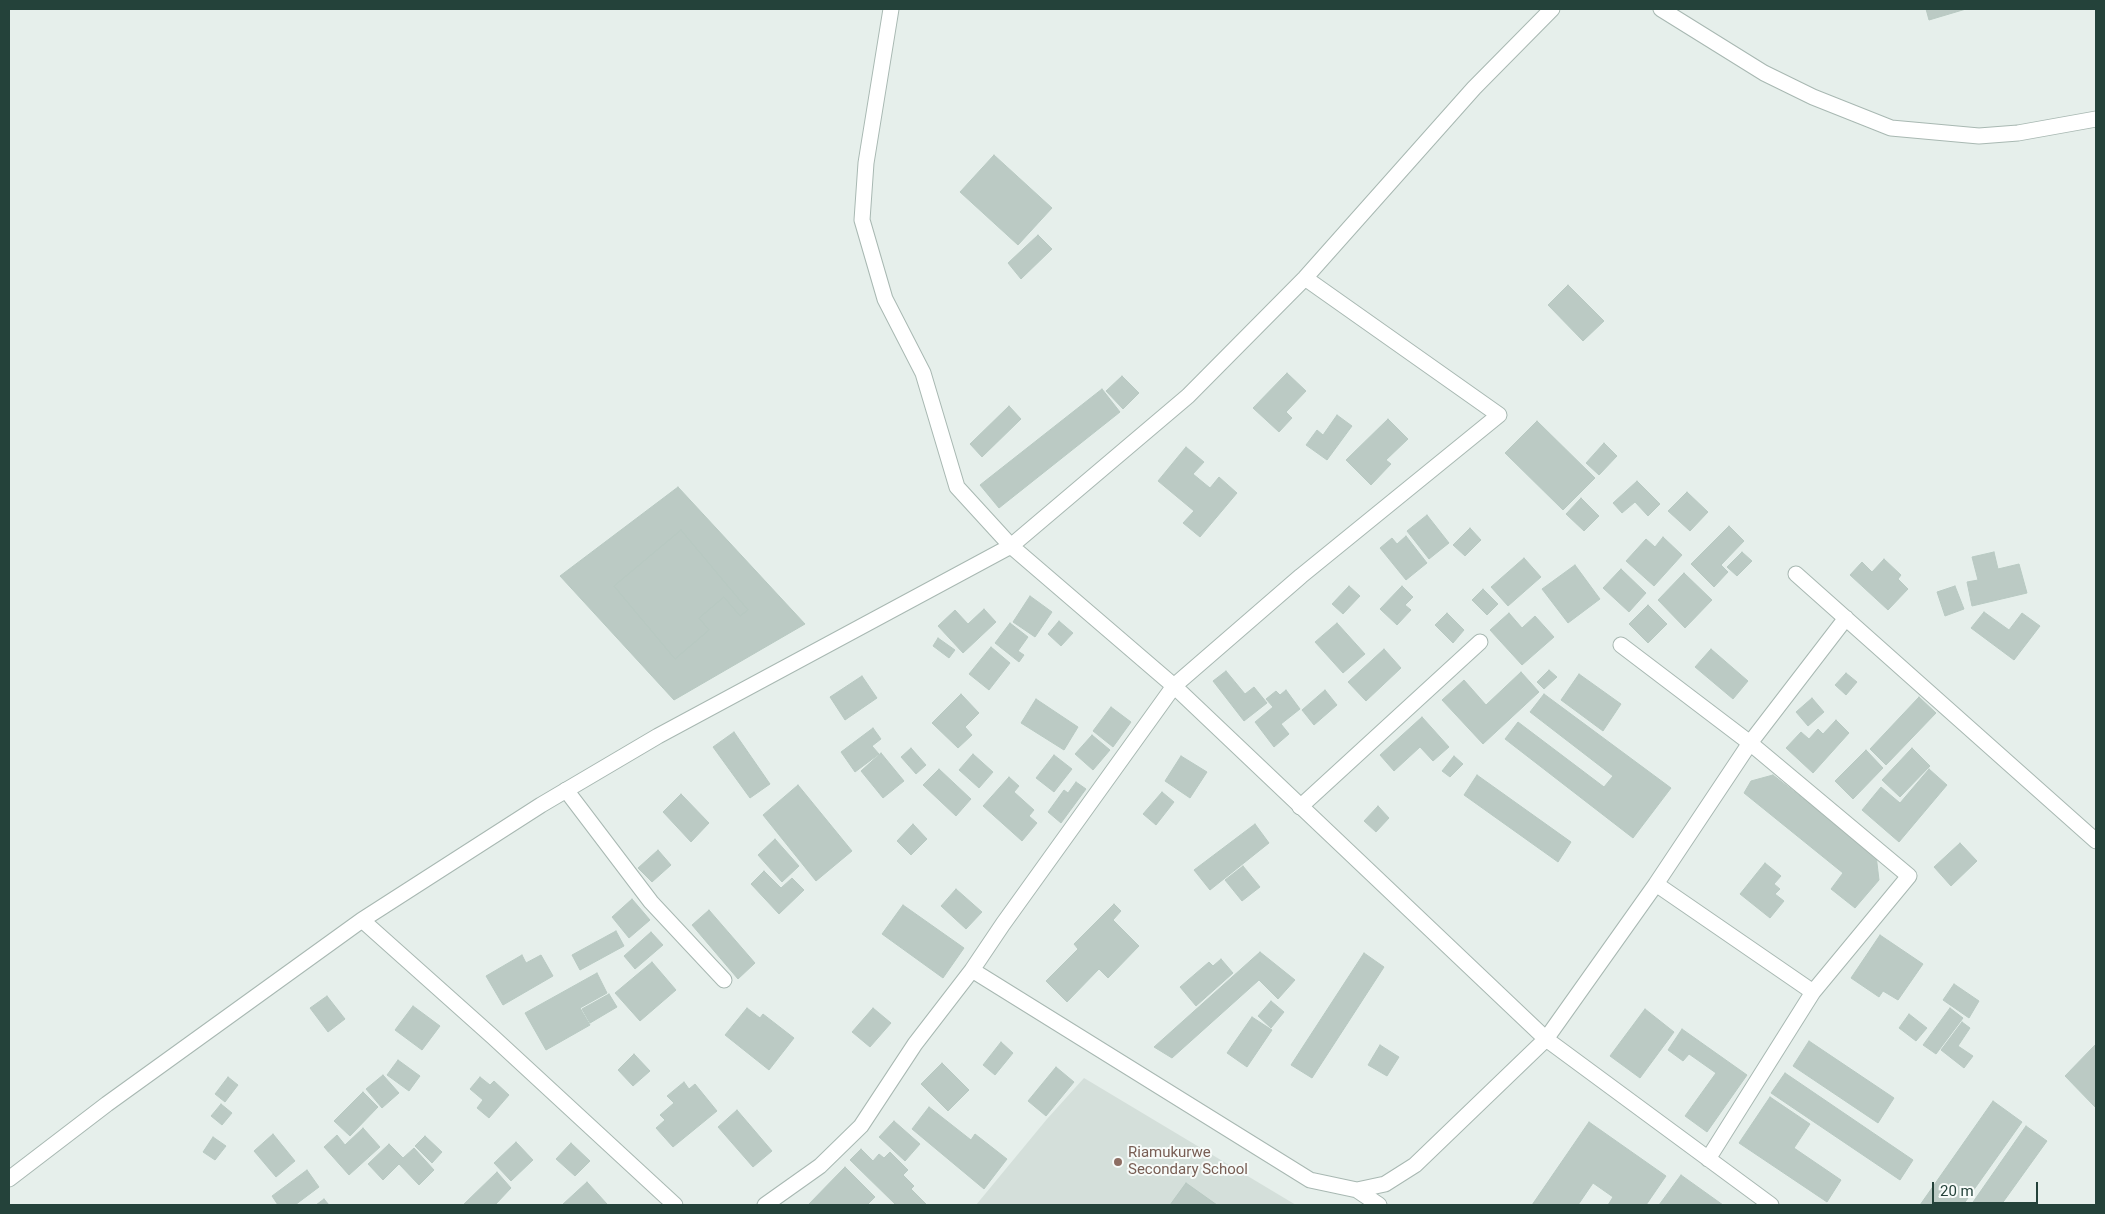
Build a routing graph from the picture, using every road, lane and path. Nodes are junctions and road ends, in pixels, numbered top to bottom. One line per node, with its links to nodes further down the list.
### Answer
1 (891, 9): 6 (street)
2 (1552, 9): 5 (street)
3 (1661, 9): 4 (street)
4 (2096, 119)
5 (1305, 278): 6 (street); 11 (street)
6 (1011, 546): 11 (street); 13 (street)
7 (1796, 574): 8 (street)
8 (1846, 618): 12 (street); 15 (street)
9 (1480, 642): 14 (street)
10 (1622, 645): 12 (street)
11 (1174, 686): 14 (street); 18 (street)
12 (1750, 743): 16 (street); 20 (street)
13 (566, 790): 17 (street); 19 (street)
14 (1300, 807): 21 (street)
15 (2096, 841)
16 (1656, 884): 20 (street); 21 (street)
17 (362, 920): 23 (street); 25 (street)
18 (972, 970): 24 (street); 26 (street)
19 (724, 980)
20 (1813, 992): 22 (street)
21 (1546, 1039): 22 (street); 24 (street)
22 (1708, 1159): 28 (street)
23 (9, 1179)
24 (1357, 1190): 27 (street)
25 (675, 1205)
26 (765, 1205)
27 (1379, 1205)
28 (1772, 1205)

